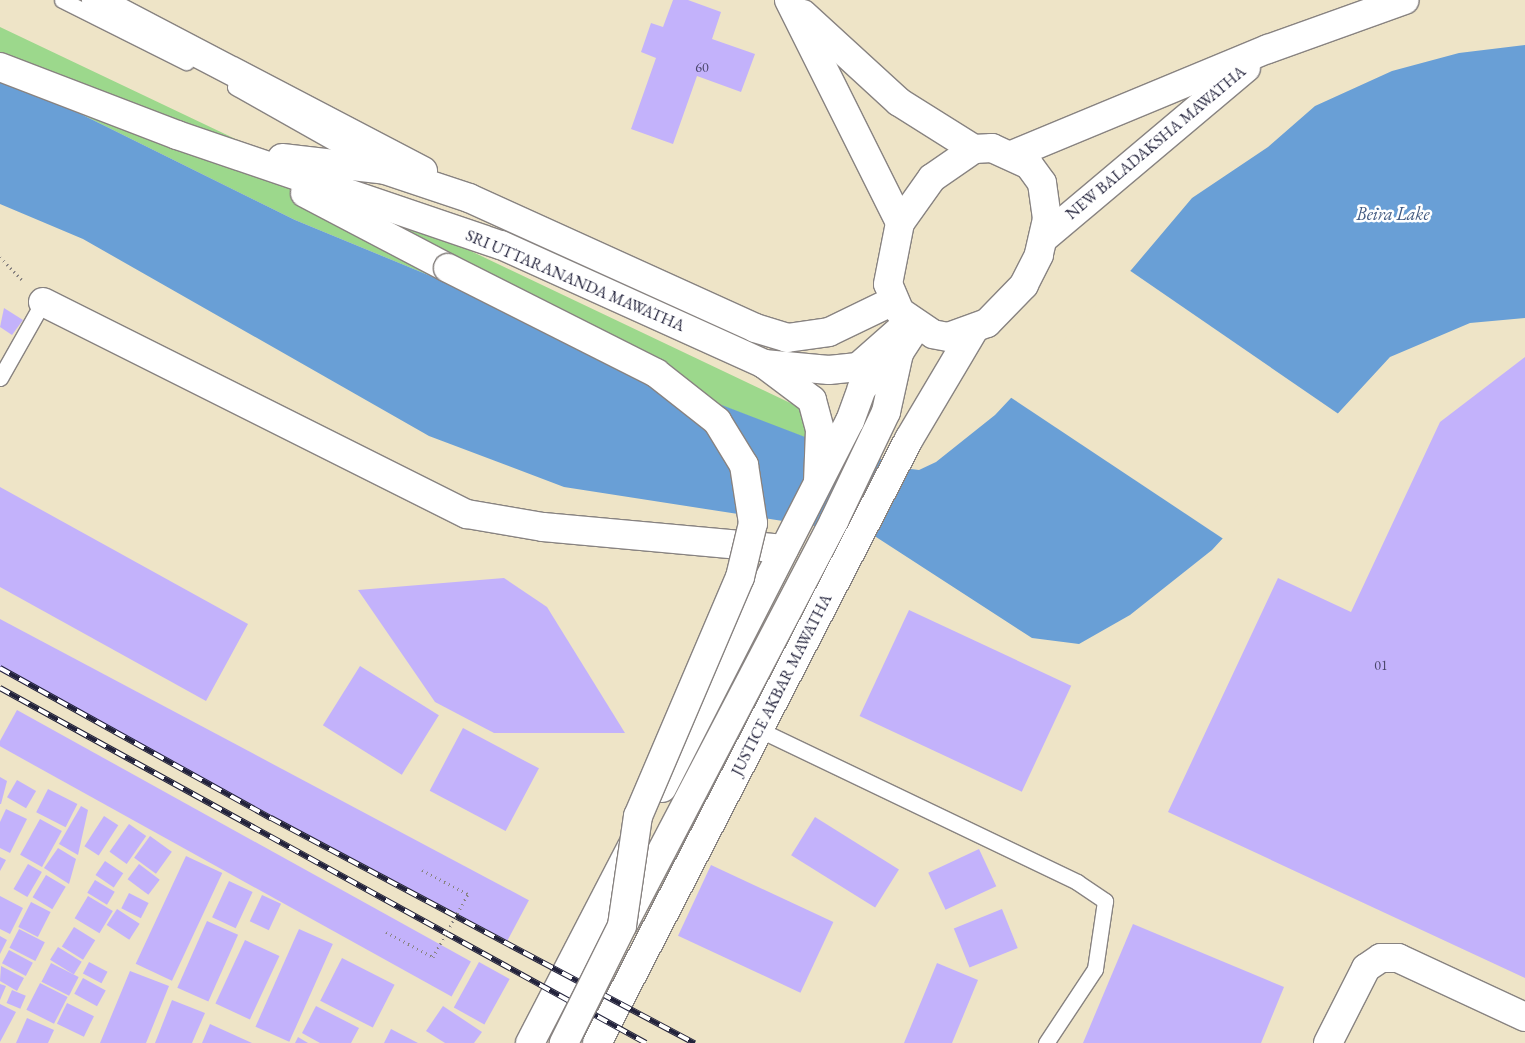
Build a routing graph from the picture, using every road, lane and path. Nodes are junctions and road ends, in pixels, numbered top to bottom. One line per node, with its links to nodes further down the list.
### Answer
1 (62, 0): 10 (lane)
2 (96, 0): 11 (main road)
3 (1405, 0): 5 (main road, NEW BALADAKSHA MAWATHA)
4 (790, 1): 7 (main road); 12 (main road)
5 (1268, 49): 9 (main road, NEW BALADAKSHA MAWATHA); 13 (main road, NEW BALADAKSHA MAWATHA)
6 (0, 67): 8 (main road, SRI UTTARANANDA MAWATHA)
7 (974, 149): 9 (main road); 12 (main road)
8 (229, 152): 10 (main road, SRI UTTARANANDA MAWATHA); 18 (main road, SRI UTTARANANDA MAWATHA); 24 (main road, bridge)
9 (1014, 154): 13 (main road)
10 (385, 170): 11 (main road, SRI UTTARANANDA MAWATHA)
11 (469, 198): 15 (main road, SRI UTTARANANDA MAWATHA)
12 (900, 223): 15 (main road)
13 (1044, 238): 16 (main road)
14 (43, 302): 19 (lane); 21 (main road)
15 (906, 316): 16 (main road); 17 (main road, JUSTICE AKBAR MAWATHA); 18 (main road, SRI UTTARANANDA MAWATHA)
16 (973, 331): 22 (main road, JUSTICE AKBAR MAWATHA)
17 (899, 353): 20 (main road); 24 (main road, JUSTICE AKBAR MAWATHA)
18 (764, 364): 20 (main road)
19 (0, 378)
20 (818, 482): 21 (main road)
21 (784, 547): 27 (main road)
22 (760, 730): 29 (main road, JUSTICE AKBAR MAWATHA); 30 (lane)
23 (422, 870): 25 (path, bridge)
24 (622, 926): 28 (main road, JUSTICE AKBAR MAWATHA, bridge)
25 (386, 932)
26 (1525, 1017): 31 (main road)
27 (530, 1043)
28 (564, 1043)
29 (597, 1043)
30 (1046, 1043)
31 (1328, 1043)

